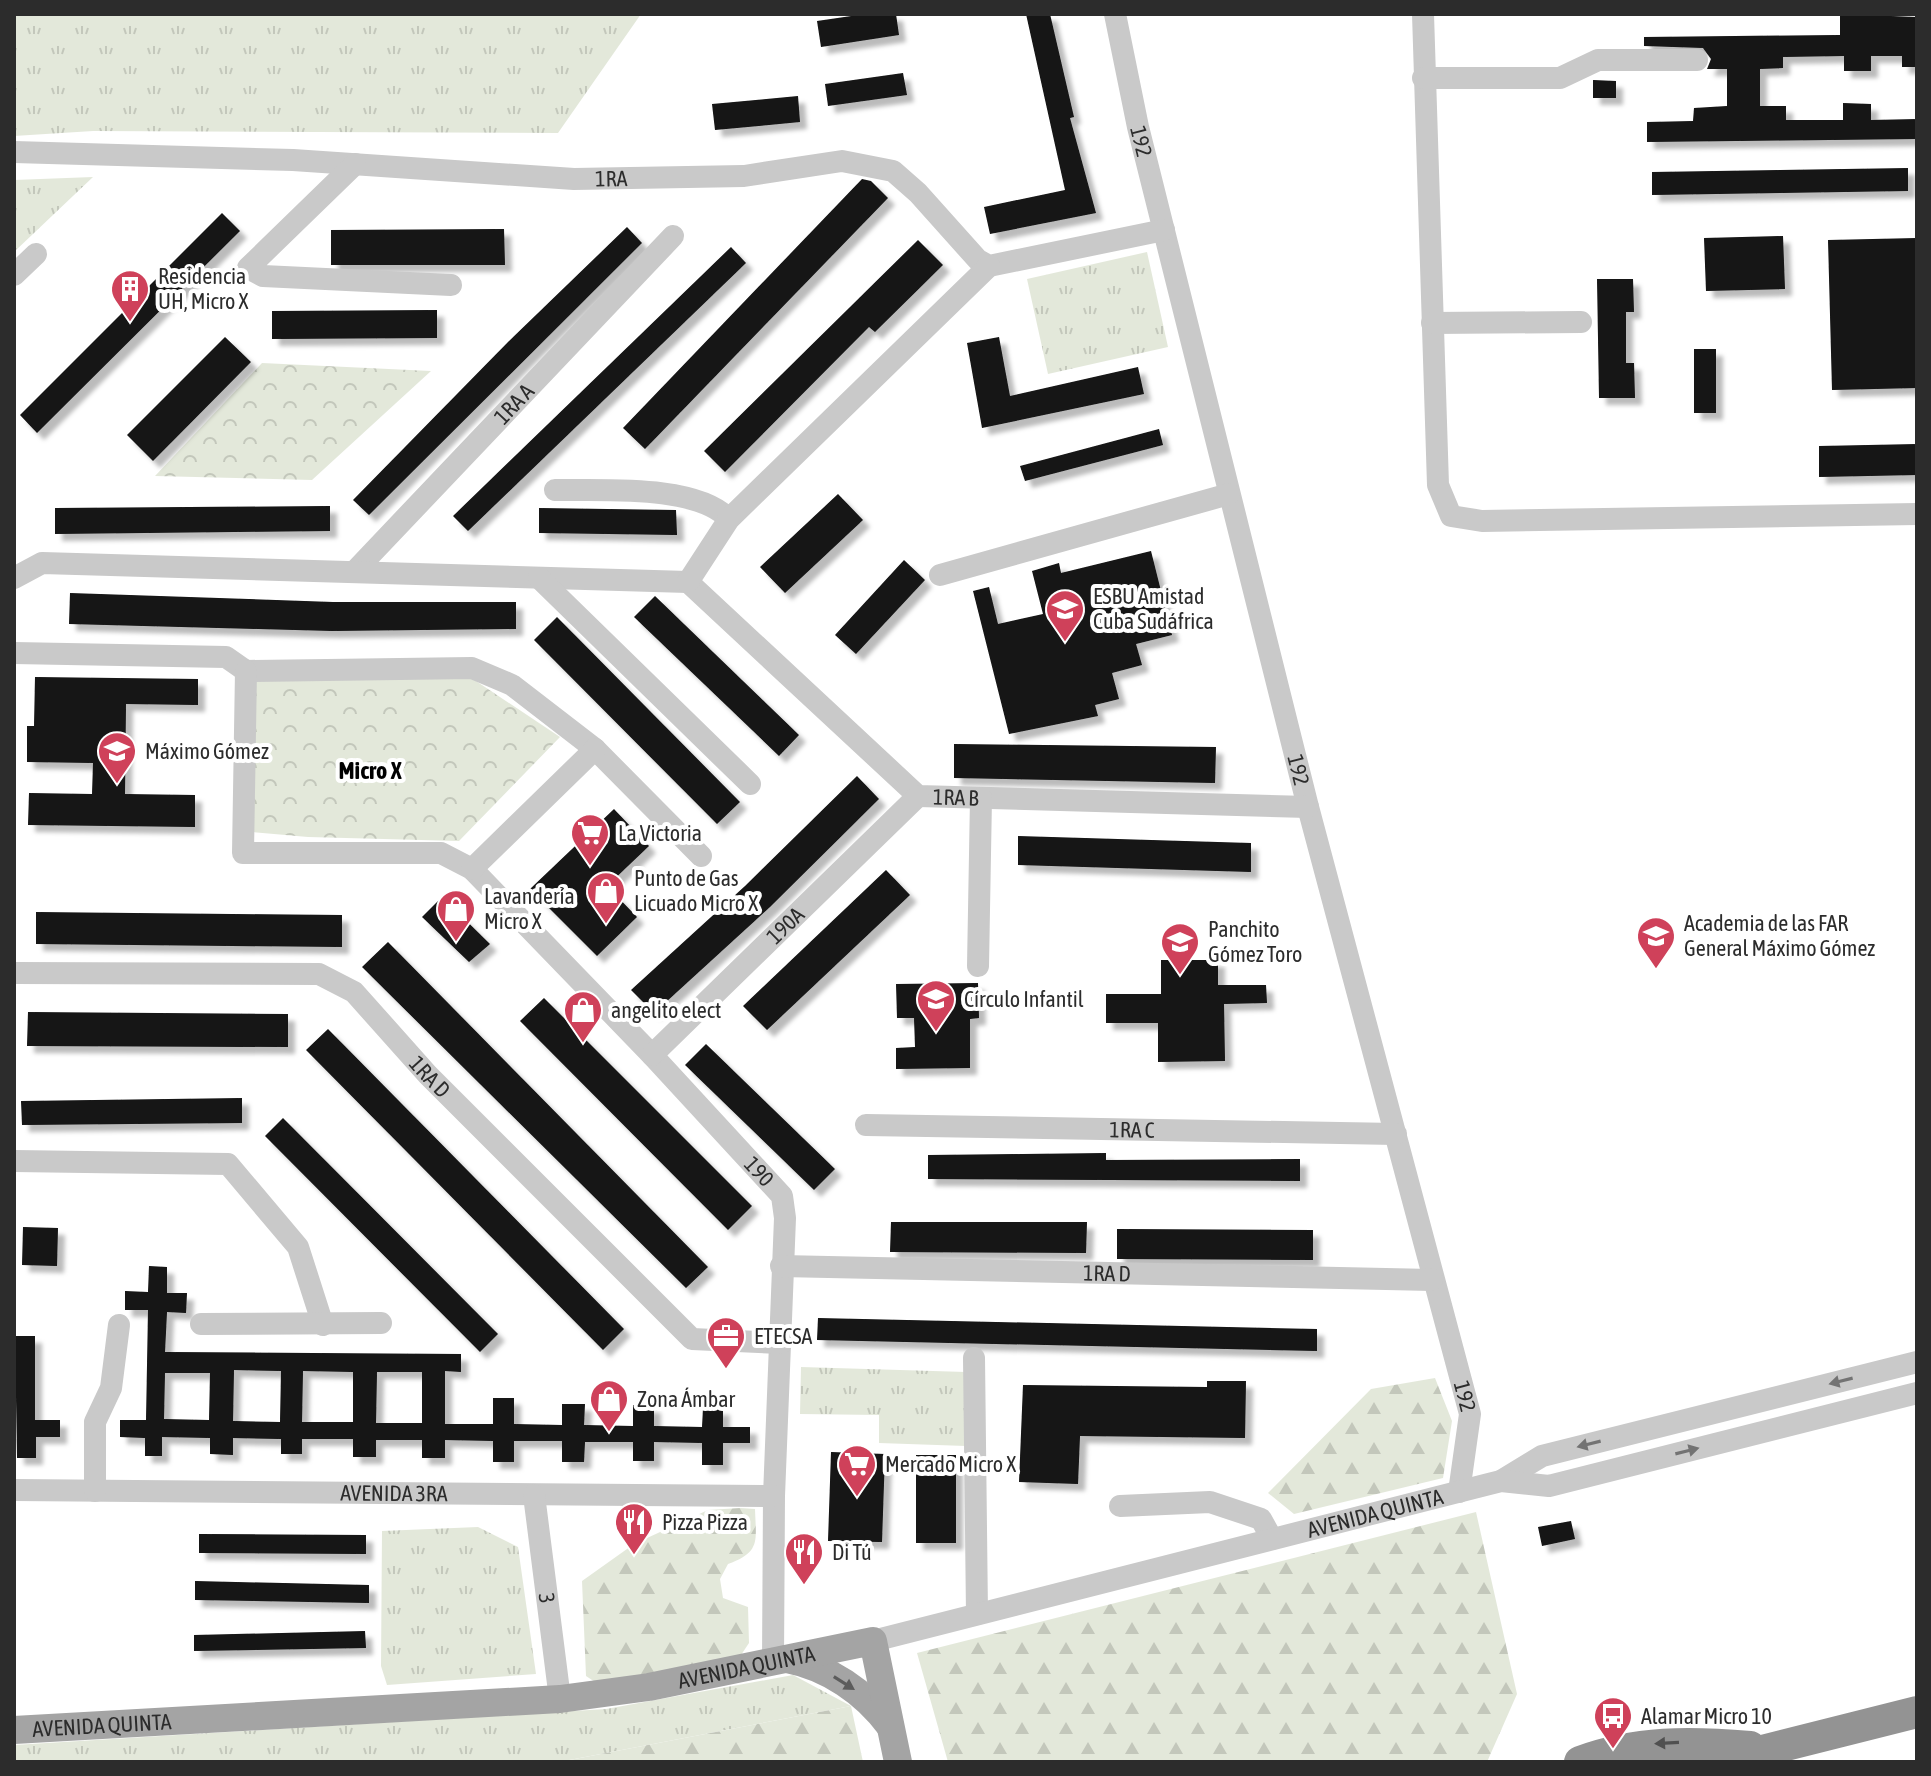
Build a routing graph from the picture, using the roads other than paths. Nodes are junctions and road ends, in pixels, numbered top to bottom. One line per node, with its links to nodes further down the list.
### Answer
1 (1115, 14): 4 (street, 192)
2 (1129, 14): 4 (street, 192)
3 (1423, 14): 6 (street)
4 (1124, 48): 9 (street, 192)
5 (1697, 60): 6 (street)
6 (1423, 78): 16 (street)
7 (14, 152): 8 (street, 1RA)
8 (355, 164): 12 (street, 1RA); 14 (street)
9 (1164, 230): 12 (street); 18 (street, 192)
10 (673, 236): 21 (street, 1RA A)
11 (36, 254): 13 (street)
12 (989, 266): 20 (street)
13 (14, 275)
14 (451, 285)
15 (1581, 322): 16 (street)
16 (1432, 323): 19 (street)
17 (555, 490): 20 (street)
18 (1229, 494): 22 (street); 32 (street, 192)
19 (1917, 514)
20 (729, 519): 25 (street)
21 (354, 572): 23 (street); 24 (street)
22 (940, 575)
23 (14, 578)
24 (539, 578): 25 (street); 29 (street)
25 (688, 582): 30 (street, 1RA B)
26 (14, 653): 27 (street)
27 (246, 671): 28 (street); 34 (street, 190)
28 (595, 749): 33 (street); 34 (street)
29 (750, 784)
30 (918, 796): 31 (street, 1RA B); 37 (street, 190A)
31 (981, 798): 32 (street, 1RA B); 35 (street)
32 (1308, 807): 39 (street, 192)
33 (701, 856)
34 (472, 869): 37 (street, 190)
35 (978, 966)
36 (14, 973): 47 (street, 1RA D)
37 (652, 1055): 41 (street, 190)
38 (866, 1125): 39 (street, 1RA C)
39 (1396, 1134): 42 (street, 192)
40 (14, 1161): 46 (street)
41 (781, 1266): 42 (street, 1RA D); 47 (street, 190)
42 (1432, 1280): 54 (street, 192)
43 (381, 1323): 46 (street)
44 (201, 1324): 46 (street)
45 (119, 1325): 53 (street)
46 (323, 1325)
47 (781, 1343): 56 (street, 190)
48 (974, 1358): 59 (street)
49 (1917, 1362): 51 (street, one-way to 51)
50 (1917, 1393): 51 (street, one-way to 50)
51 (1501, 1481): 54 (street, AVENIDA QUINTA)
52 (14, 1490): 53 (street, AVENIDA 3RA)
53 (95, 1491): 55 (street, AVENIDA 3RA)
54 (1459, 1492): 58 (street, AVENIDA QUINTA)
55 (534, 1495): 56 (street, AVENIDA 3RA); 62 (street, 3)
56 (774, 1496): 61 (street, 190)
57 (1120, 1506): 58 (street)
58 (1272, 1539): 59 (street, AVENIDA QUINTA)
59 (977, 1614): 60 (street, AVENIDA QUINTA)
60 (873, 1641): 61 (main road, AVENIDA QUINTA); 64 (main road)
61 (780, 1660): 62 (main road, AVENIDA QUINTA); 64 (main road, one-way to 64)
62 (560, 1699): 65 (main road, AVENIDA QUINTA)
63 (1917, 1712): 66 (highway)
64 (891, 1726): 67 (main road)
65 (14, 1730)
66 (1773, 1749): 68 (highway, one-way to 68); 69 (highway)
67 (898, 1762)
68 (1580, 1762)
69 (1719, 1762)

